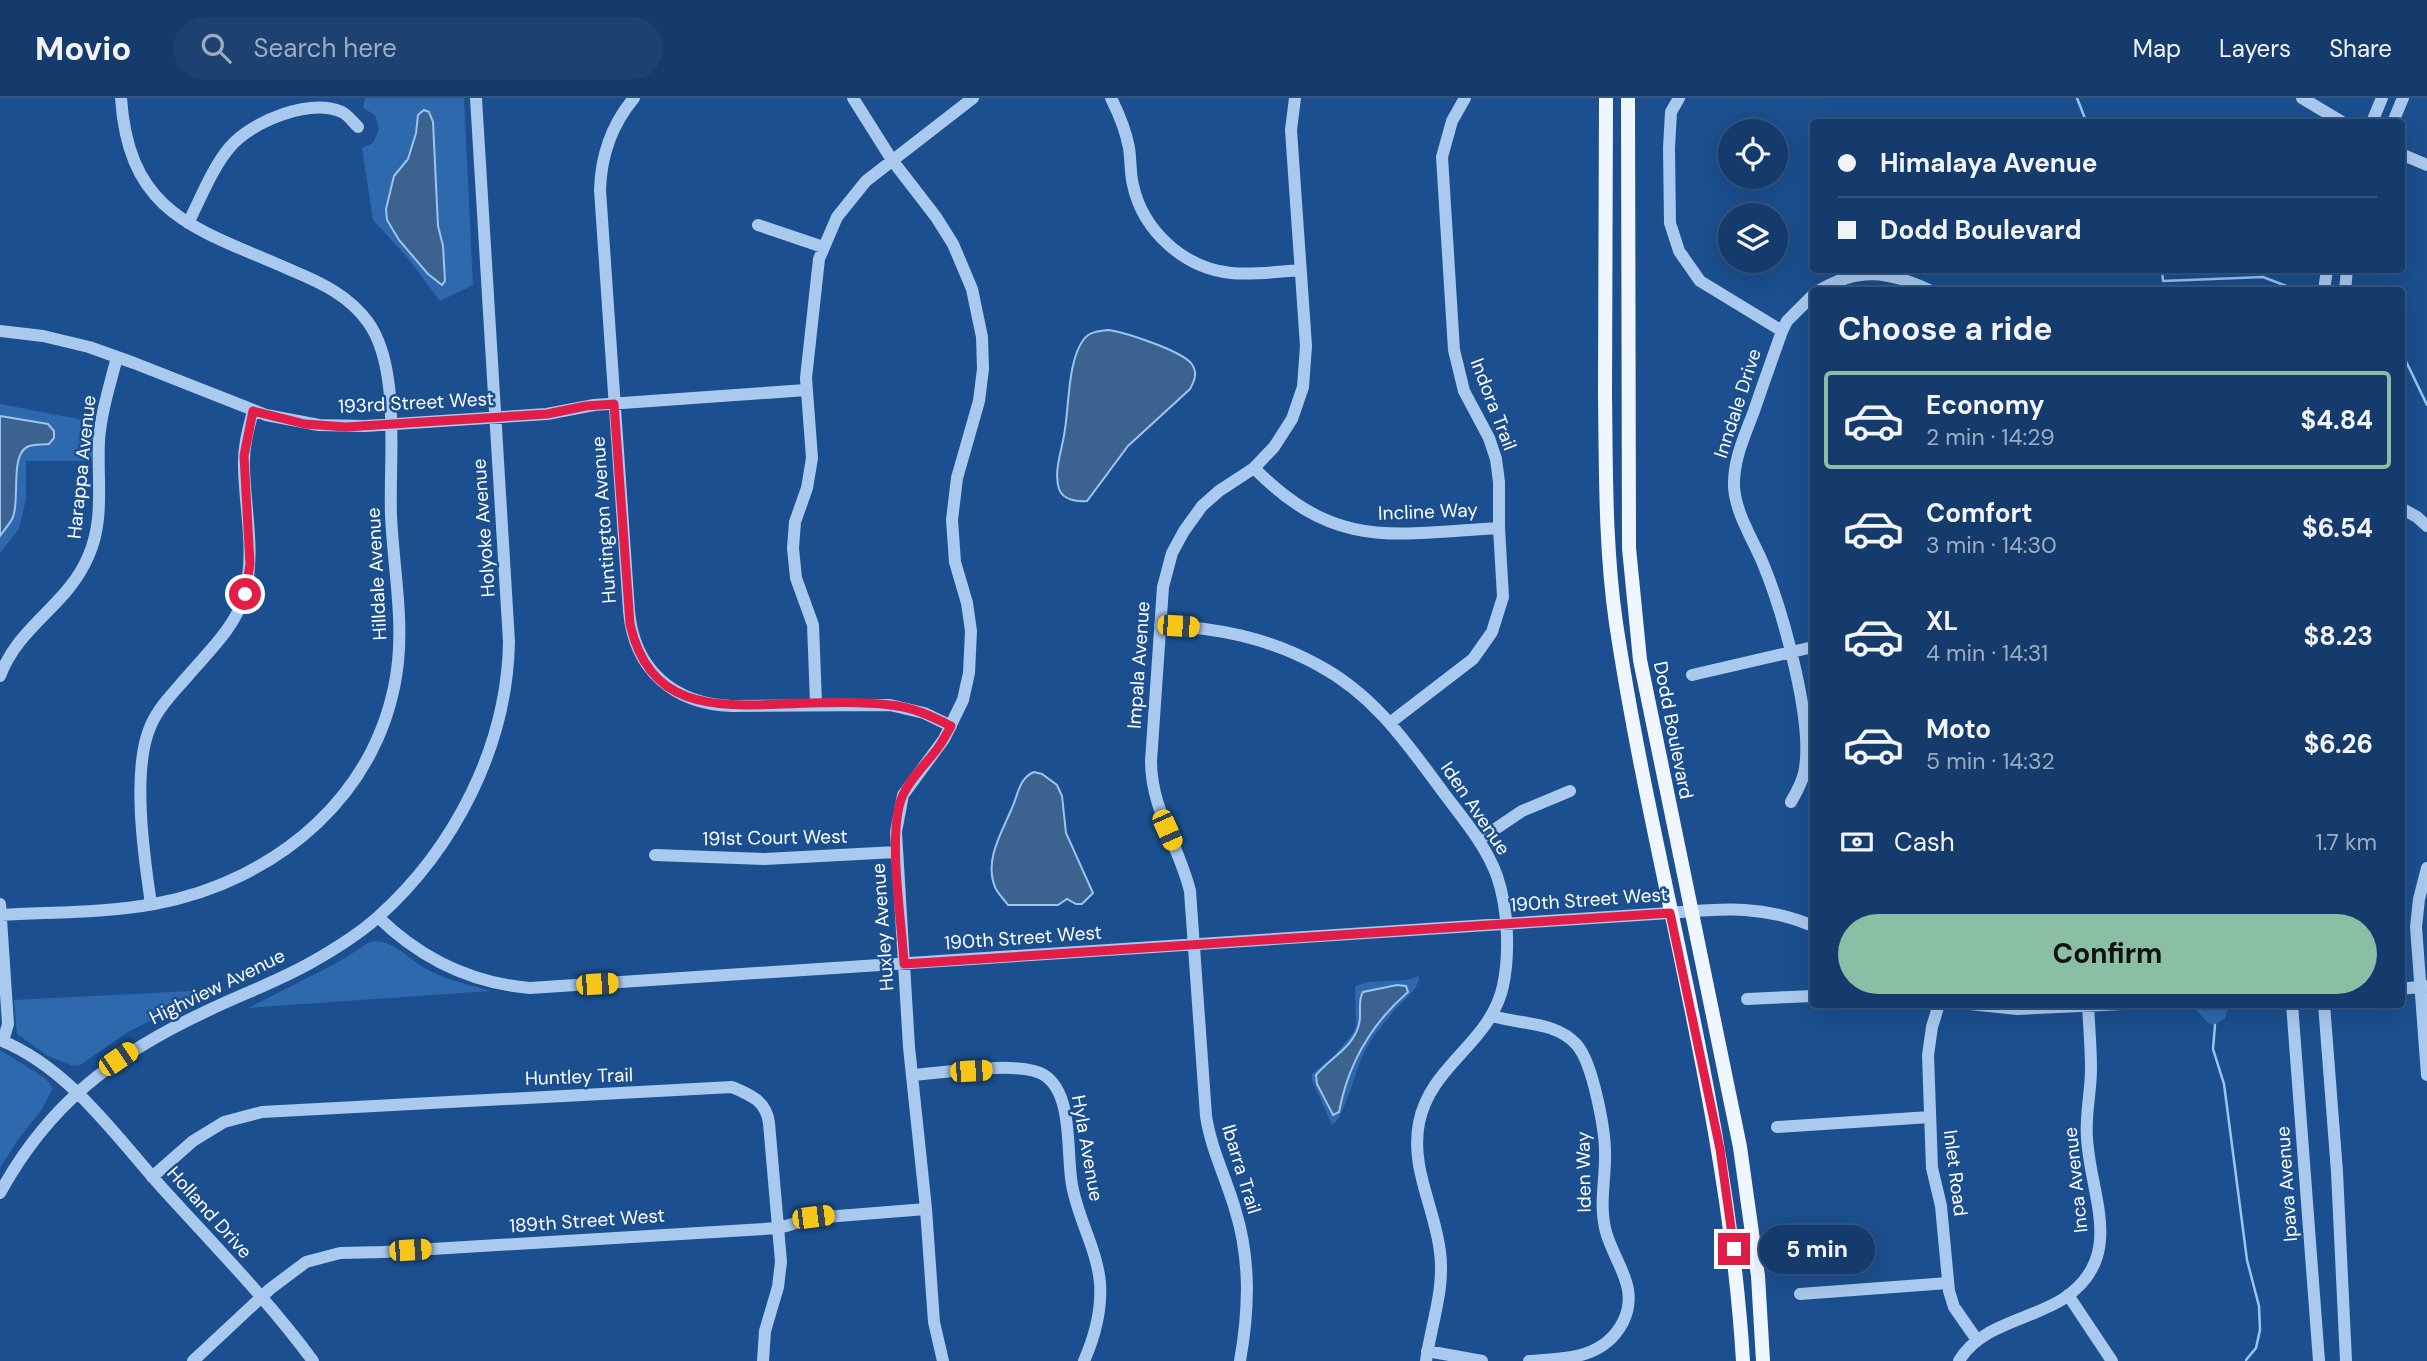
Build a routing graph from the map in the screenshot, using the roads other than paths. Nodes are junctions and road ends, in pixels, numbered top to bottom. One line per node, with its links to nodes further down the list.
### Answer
1 (121, 98): 22 (street, Hilldale Avenue)
2 (476, 98): 35 (street, Holyoke Avenue)
3 (634, 98): 33 (street, Huntington Avenue)
4 (853, 98): 20 (street)
5 (973, 98): 20 (street)
6 (1111, 98): 25 (street)
7 (1295, 98): 25 (street, Impala Avenue)
8 (1465, 98): 40 (street, Indora Trail)
9 (1606, 98): 58 (main road, Dodd Boulevard)
10 (1628, 98): 57 (main road, Dodd Boulevard)
11 (1679, 98): 30 (street)
12 (2302, 98): 15 (street)
13 (2382, 98): 16 (street)
14 (2403, 98): 17 (street)
15 (2337, 119)
16 (2373, 119)
17 (2394, 119)
18 (358, 127): 22 (street)
19 (2405, 156): 21 (street)
20 (892, 160): 24 (street); 48 (street, Huxley Avenue)
21 (2427, 165)
22 (188, 223): 36 (street, Hilldale Avenue)
23 (758, 225): 24 (street)
24 (823, 247): 32 (street)
25 (1300, 270): 37 (street, Impala Avenue)
26 (1825, 287): 27 (street)
27 (1922, 287)
28 (1810, 298): 30 (street, Inndale Drive)
29 (0, 331): 31 (street, 193rd Street West)
30 (1782, 331): 43 (street, Inndale Drive)
31 (117, 357): 34 (street, 193rd Street West); 45 (street, Harappa Avenue)
32 (806, 390): 33 (street, 193rd Street West); 46 (street)
33 (614, 404): 35 (street, 193rd Street West); 46 (street, Huntington Avenue)
34 (253, 411): 36 (street, 193rd Street West); 56 (street)
35 (496, 417): 36 (street, 193rd Street West); 60 (street, Holyoke Avenue)
36 (390, 425): 56 (street, Hilldale Avenue)
37 (1254, 468): 40 (street, Incline Way); 41 (street, Impala Avenue)
38 (2405, 510): 39 (street)
39 (2427, 526)
40 (1499, 528): 47 (street, Indora Trail)
41 (1160, 625): 47 (street, Iden Avenue); 63 (street, Impala Avenue)
42 (1810, 648): 43 (street)
43 (1791, 652): 44 (street); 50 (street, Inndale Drive)
44 (1692, 675)
45 (0, 676)
46 (816, 703): 48 (street, Huntington Avenue)
47 (1391, 722): 51 (street, Iden Avenue)
48 (951, 726): 52 (street, Huxley Avenue)
49 (1570, 790): 51 (street)
50 (1791, 802)
51 (1479, 840): 61 (street, Iden Avenue)
52 (896, 852): 53 (street, 191st Court West); 64 (street, Huxley Avenue)
53 (655, 855)
54 (2427, 868): 65 (street)
55 (0, 904): 59 (street)
56 (151, 904): 59 (street, Hilldale Avenue)
57 (1690, 910): 58 (street, 190th Street West); 62 (street, 190th Street West); 101 (main road, Dodd Boulevard)
58 (1670, 913): 61 (street, 190th Street West); 100 (main road, Dodd Boulevard)
59 (1, 915): 76 (street)
60 (377, 917): 64 (street, 190th Street West); 79 (street, Highview Avenue)
61 (1504, 924): 63 (street, 190th Street West); 75 (street, Iden Avenue)
62 (1810, 925)
63 (1194, 945): 64 (street, 190th Street West); 97 (street, Ibarra Trail)
64 (904, 964): 77 (street, Huxley Avenue)
65 (2423, 986): 66 (street); 78 (street)
66 (2405, 988)
67 (1810, 996): 68 (street)
68 (1747, 999)
69 (1939, 1008): 80 (street, Inlet Road)
70 (2008, 1008): 71 (street)
71 (2035, 1008)
72 (2088, 1008): 88 (street, Inca Avenue)
73 (2292, 1008): 104 (street, Ipava Avenue)
74 (2324, 1008): 105 (street)
75 (1493, 1016): 91 (street, Iden Avenue); 99 (street, Iden Way)
76 (2, 1040): 79 (street)
77 (912, 1074): 84 (street, Huxley Avenue); 96 (street, Hyla Avenue)
78 (2427, 1075)
79 (75, 1093): 82 (street, Holland Drive); 83 (street, Highview Avenue)
80 (1930, 1116): 81 (street); 86 (street, Inlet Road)
81 (1777, 1127)
82 (152, 1177): 85 (street, Huntley Trail); 89 (street, Holland Drive)
83 (0, 1193)
84 (926, 1209): 85 (street, 189th Street West); 95 (street, Huxley Avenue)
85 (779, 1228): 89 (street, 189th Street West); 94 (street, Huntley Trail)
86 (1948, 1283): 87 (street); 90 (street, Inlet Road)
87 (1800, 1294)
88 (2068, 1295): 90 (street, Inca Avenue); 103 (street)
89 (261, 1297): 92 (street, 189th Street West); 93 (street, Holland Drive)
90 (1977, 1340): 102 (street, Inca Avenue)
91 (1426, 1356): 98 (street)
92 (193, 1361)
93 (313, 1361)
94 (763, 1361)
95 (943, 1361)
96 (1084, 1361)
97 (1240, 1361)
98 (1482, 1361)
99 (1530, 1361)
100 (1743, 1361)
101 (1763, 1361)
102 (1959, 1361)
103 (2112, 1361)
104 (2319, 1361)
105 (2346, 1361)

